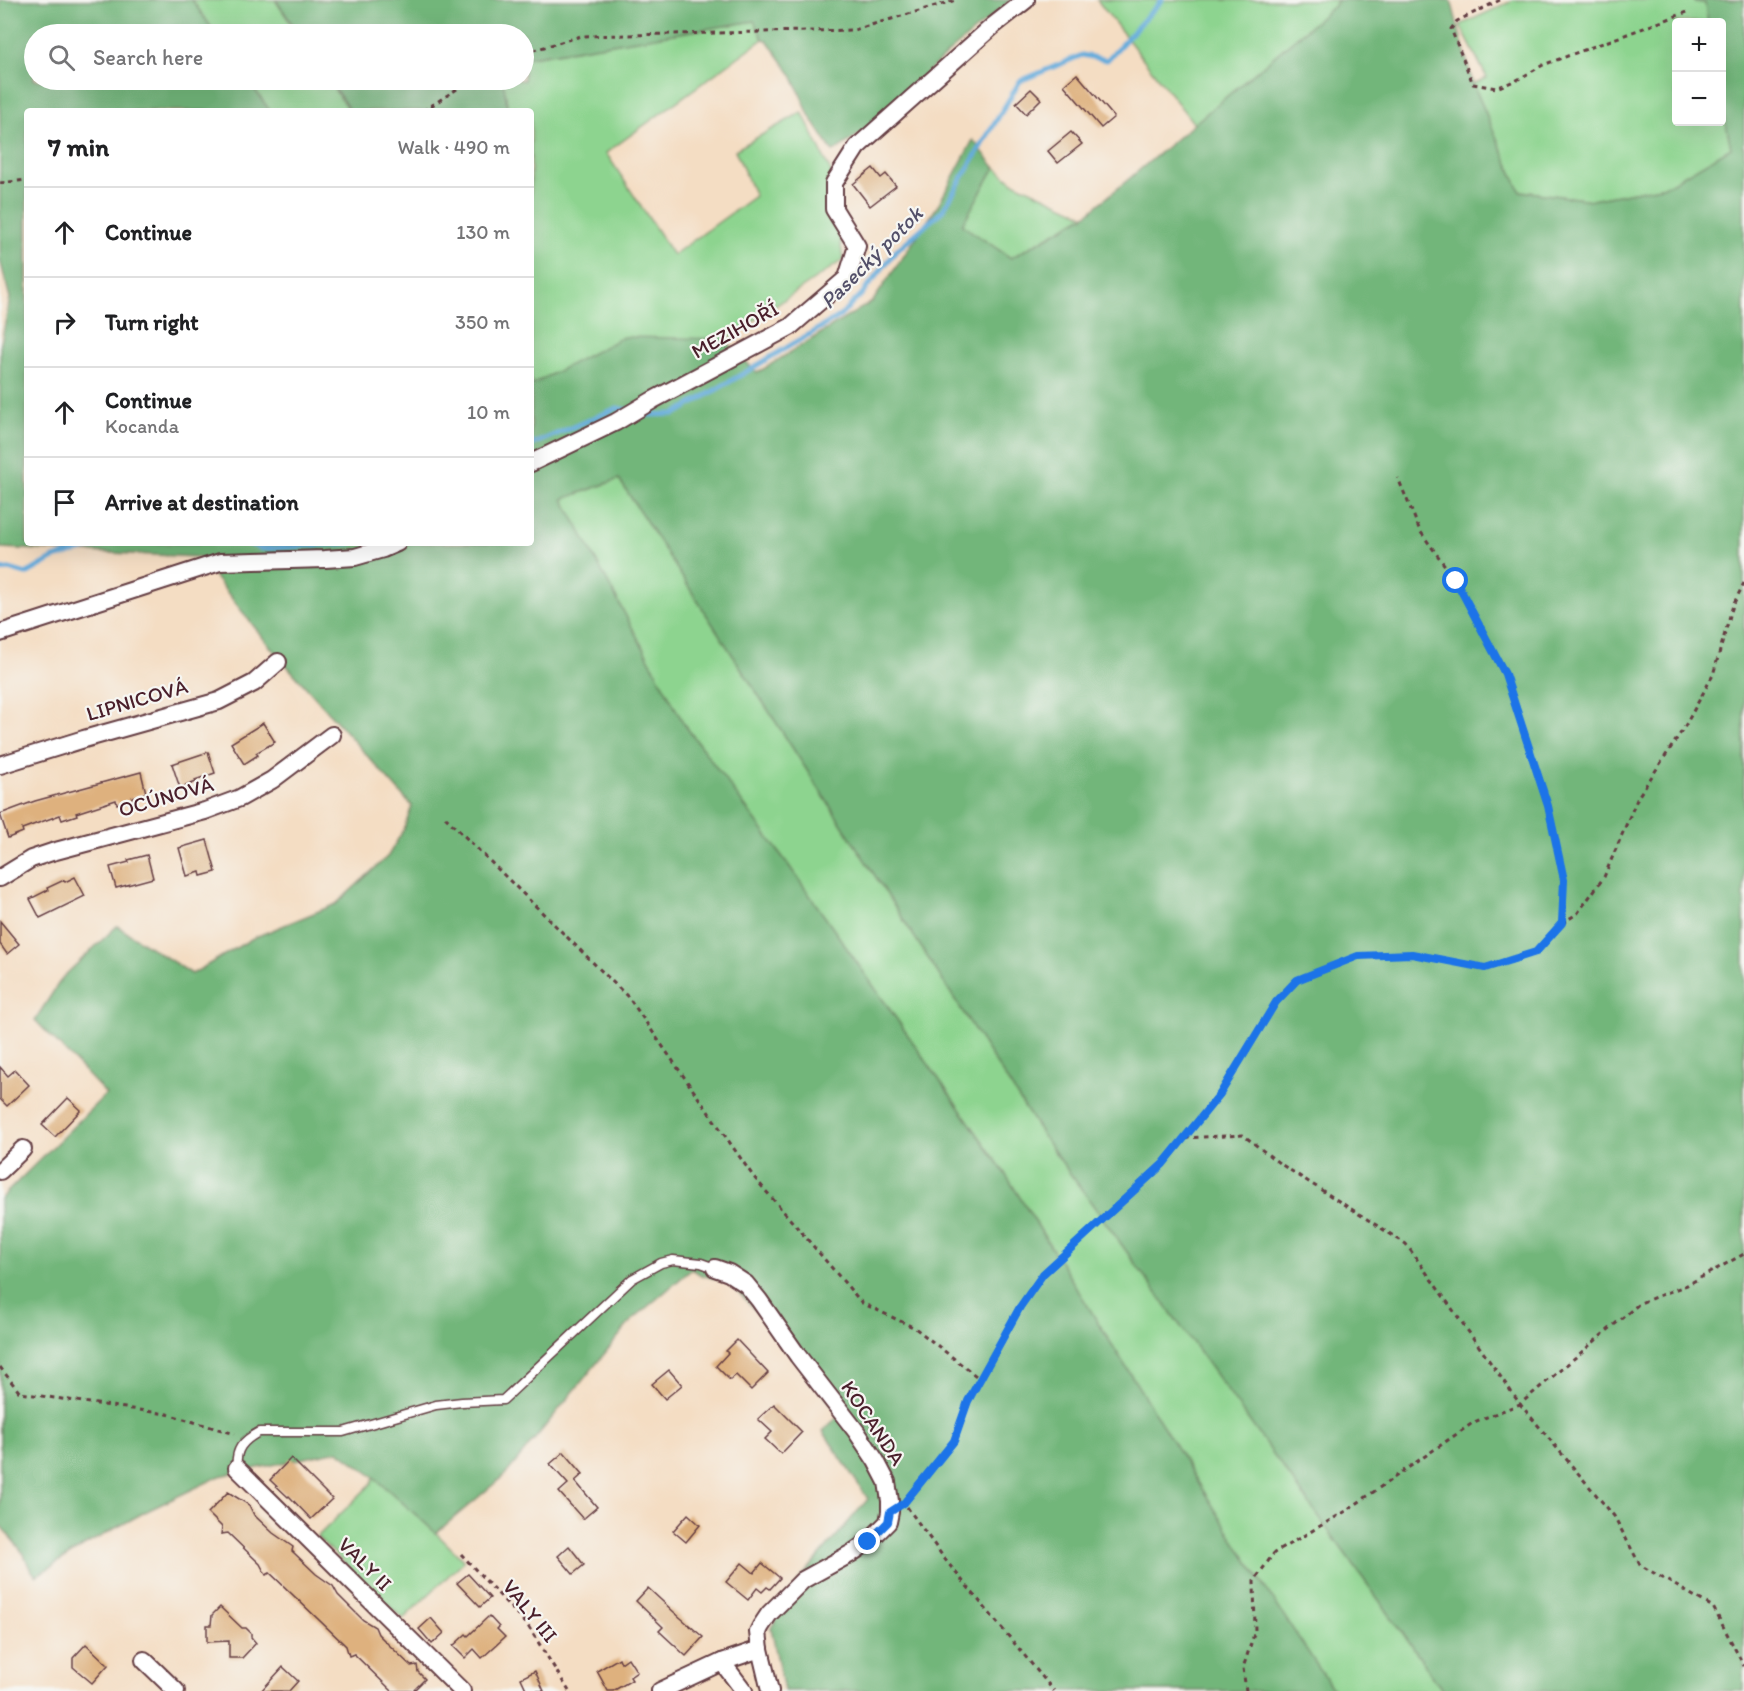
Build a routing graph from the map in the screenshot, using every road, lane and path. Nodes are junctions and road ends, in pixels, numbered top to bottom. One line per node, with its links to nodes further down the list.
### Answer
1 (956, 0): 5 (path)
2 (1026, 0): 10 (street, MEZIHOŘÍ)
3 (1500, 0): 4 (path)
4 (1690, 11)
5 (534, 50)
6 (456, 90): 7 (path)
7 (428, 108)
8 (24, 180): 9 (path)
9 (0, 183)
10 (534, 462)
11 (1398, 478): 20 (path)
12 (390, 546): 14 (street)
13 (1744, 583): 20 (path)
14 (0, 633)
15 (278, 662): 17 (street, LIPNICOVÁ)
16 (332, 735): 19 (street, OCÚNOVÁ)
17 (0, 765)
18 (445, 817): 27 (path)
19 (0, 878)
20 (1562, 923): 21 (path)
21 (1185, 1138): 27 (path); 28 (path)
22 (23, 1149): 23 (street)
23 (0, 1171)
24 (1744, 1254): 28 (path)
25 (715, 1268): 29 (lane); 32 (street, KOCANDA)
26 (0, 1367): 29 (path)
27 (980, 1379): 42 (path)
28 (1520, 1404): 35 (path); 43 (path)
29 (249, 1437): 30 (lane)
30 (237, 1468): 37 (street, VALY II)
31 (461, 1554): 38 (path, VALY III)
32 (759, 1649): 34 (street); 41 (street, KOCANDA)
33 (144, 1660): 36 (street)
34 (722, 1662): 39 (street); 40 (street)
35 (1744, 1666)
36 (176, 1691)
37 (462, 1691)
38 (569, 1691)
39 (660, 1691)
40 (744, 1691)
41 (770, 1691)
42 (1054, 1691)
43 (1246, 1691)

